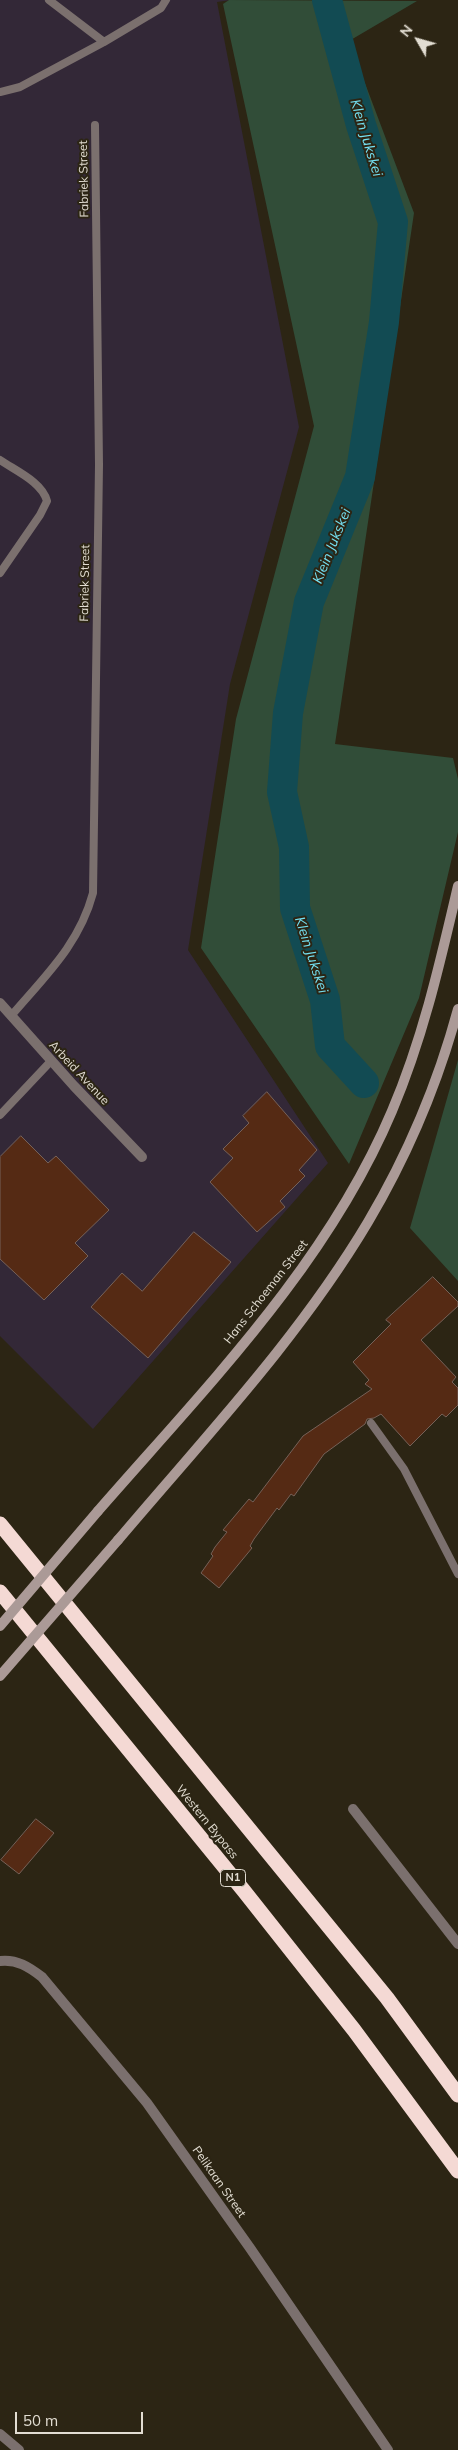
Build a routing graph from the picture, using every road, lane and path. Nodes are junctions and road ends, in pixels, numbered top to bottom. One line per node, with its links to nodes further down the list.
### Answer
1 (49, 0): 3 (lane)
2 (166, 0): 3 (lane)
3 (104, 42): 4 (lane)
4 (0, 92)
5 (95, 125): 11 (lane, Fabriek Street)
6 (0, 460): 7 (lane)
7 (0, 573)
8 (458, 886): 19 (main road, Hans Schoeman Street, bridge)
9 (0, 1004): 11 (street, Arbeid Avenue)
10 (458, 1009): 20 (main road, bridge)
11 (12, 1016): 12 (street, Arbeid Avenue)
12 (51, 1061): 13 (lane); 14 (street, Arbeid Avenue)
13 (0, 1115)
14 (142, 1157)
15 (371, 1423): 17 (lane)
16 (0, 1524): 24 (highway)
17 (458, 1574)
18 (0, 1592): 25 (highway, Western Bypass / N1)
19 (0, 1626)
20 (0, 1676)
21 (353, 1809): 22 (street)
22 (458, 1944)
23 (0, 1960): 28 (street, Pelikaan Street)
24 (458, 2095)
25 (458, 2171)
26 (0, 2434): 27 (street)
27 (19, 2450)
28 (388, 2450)

